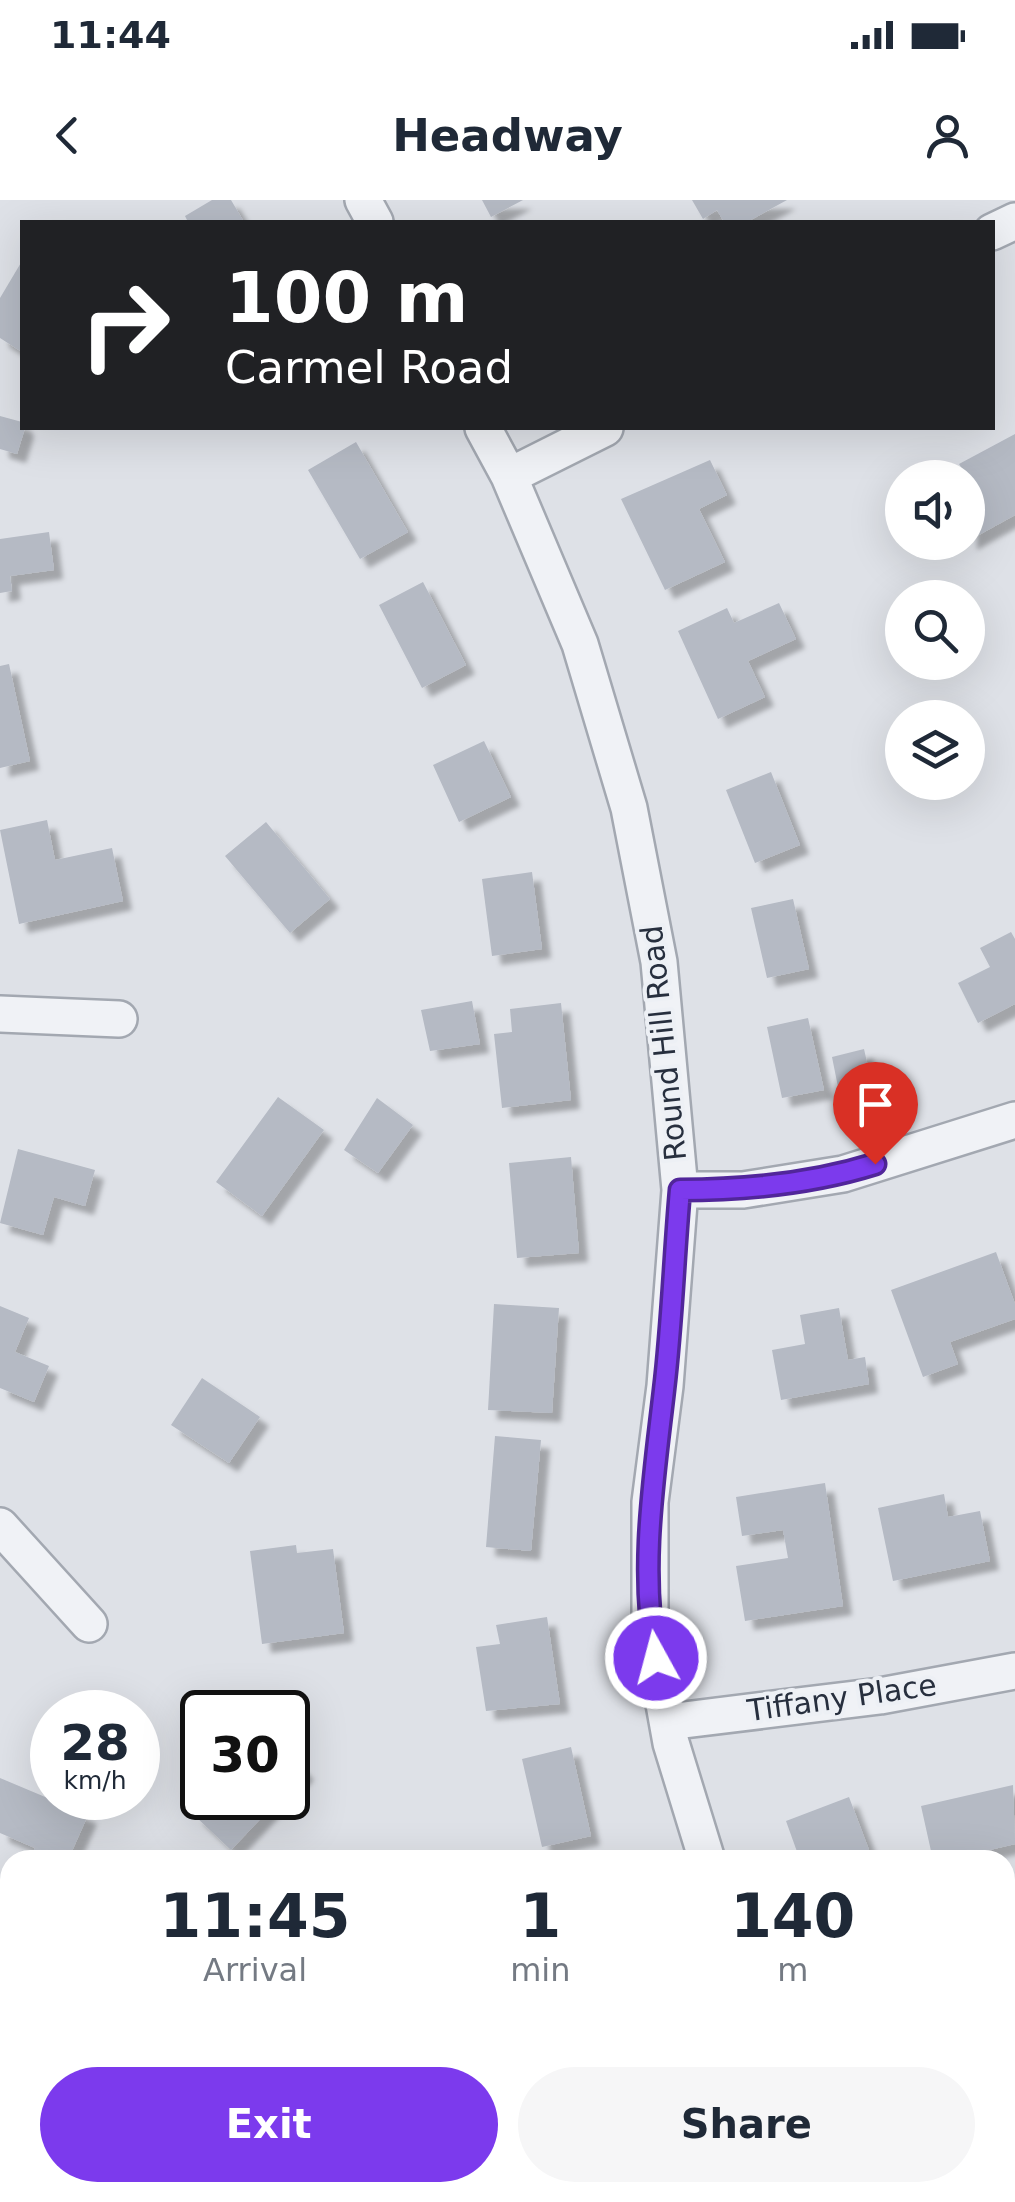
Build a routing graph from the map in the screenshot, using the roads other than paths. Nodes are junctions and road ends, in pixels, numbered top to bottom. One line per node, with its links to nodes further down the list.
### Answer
1 (484, 430): 3 (street, Round Hill Road)
2 (601, 430): 3 (street)
3 (509, 476): 7 (street, Round Hill Road)
4 (0, 1014): 5 (street)
5 (119, 1019)
6 (1015, 1120): 7 (street)
7 (680, 1190): 11 (street, Round Hill Road)
8 (0, 1526): 9 (street)
9 (89, 1624)
10 (1015, 1671): 11 (street, Tiffany Place)
11 (668, 1722): 12 (street, Round Hill Road)
12 (705, 1850)

